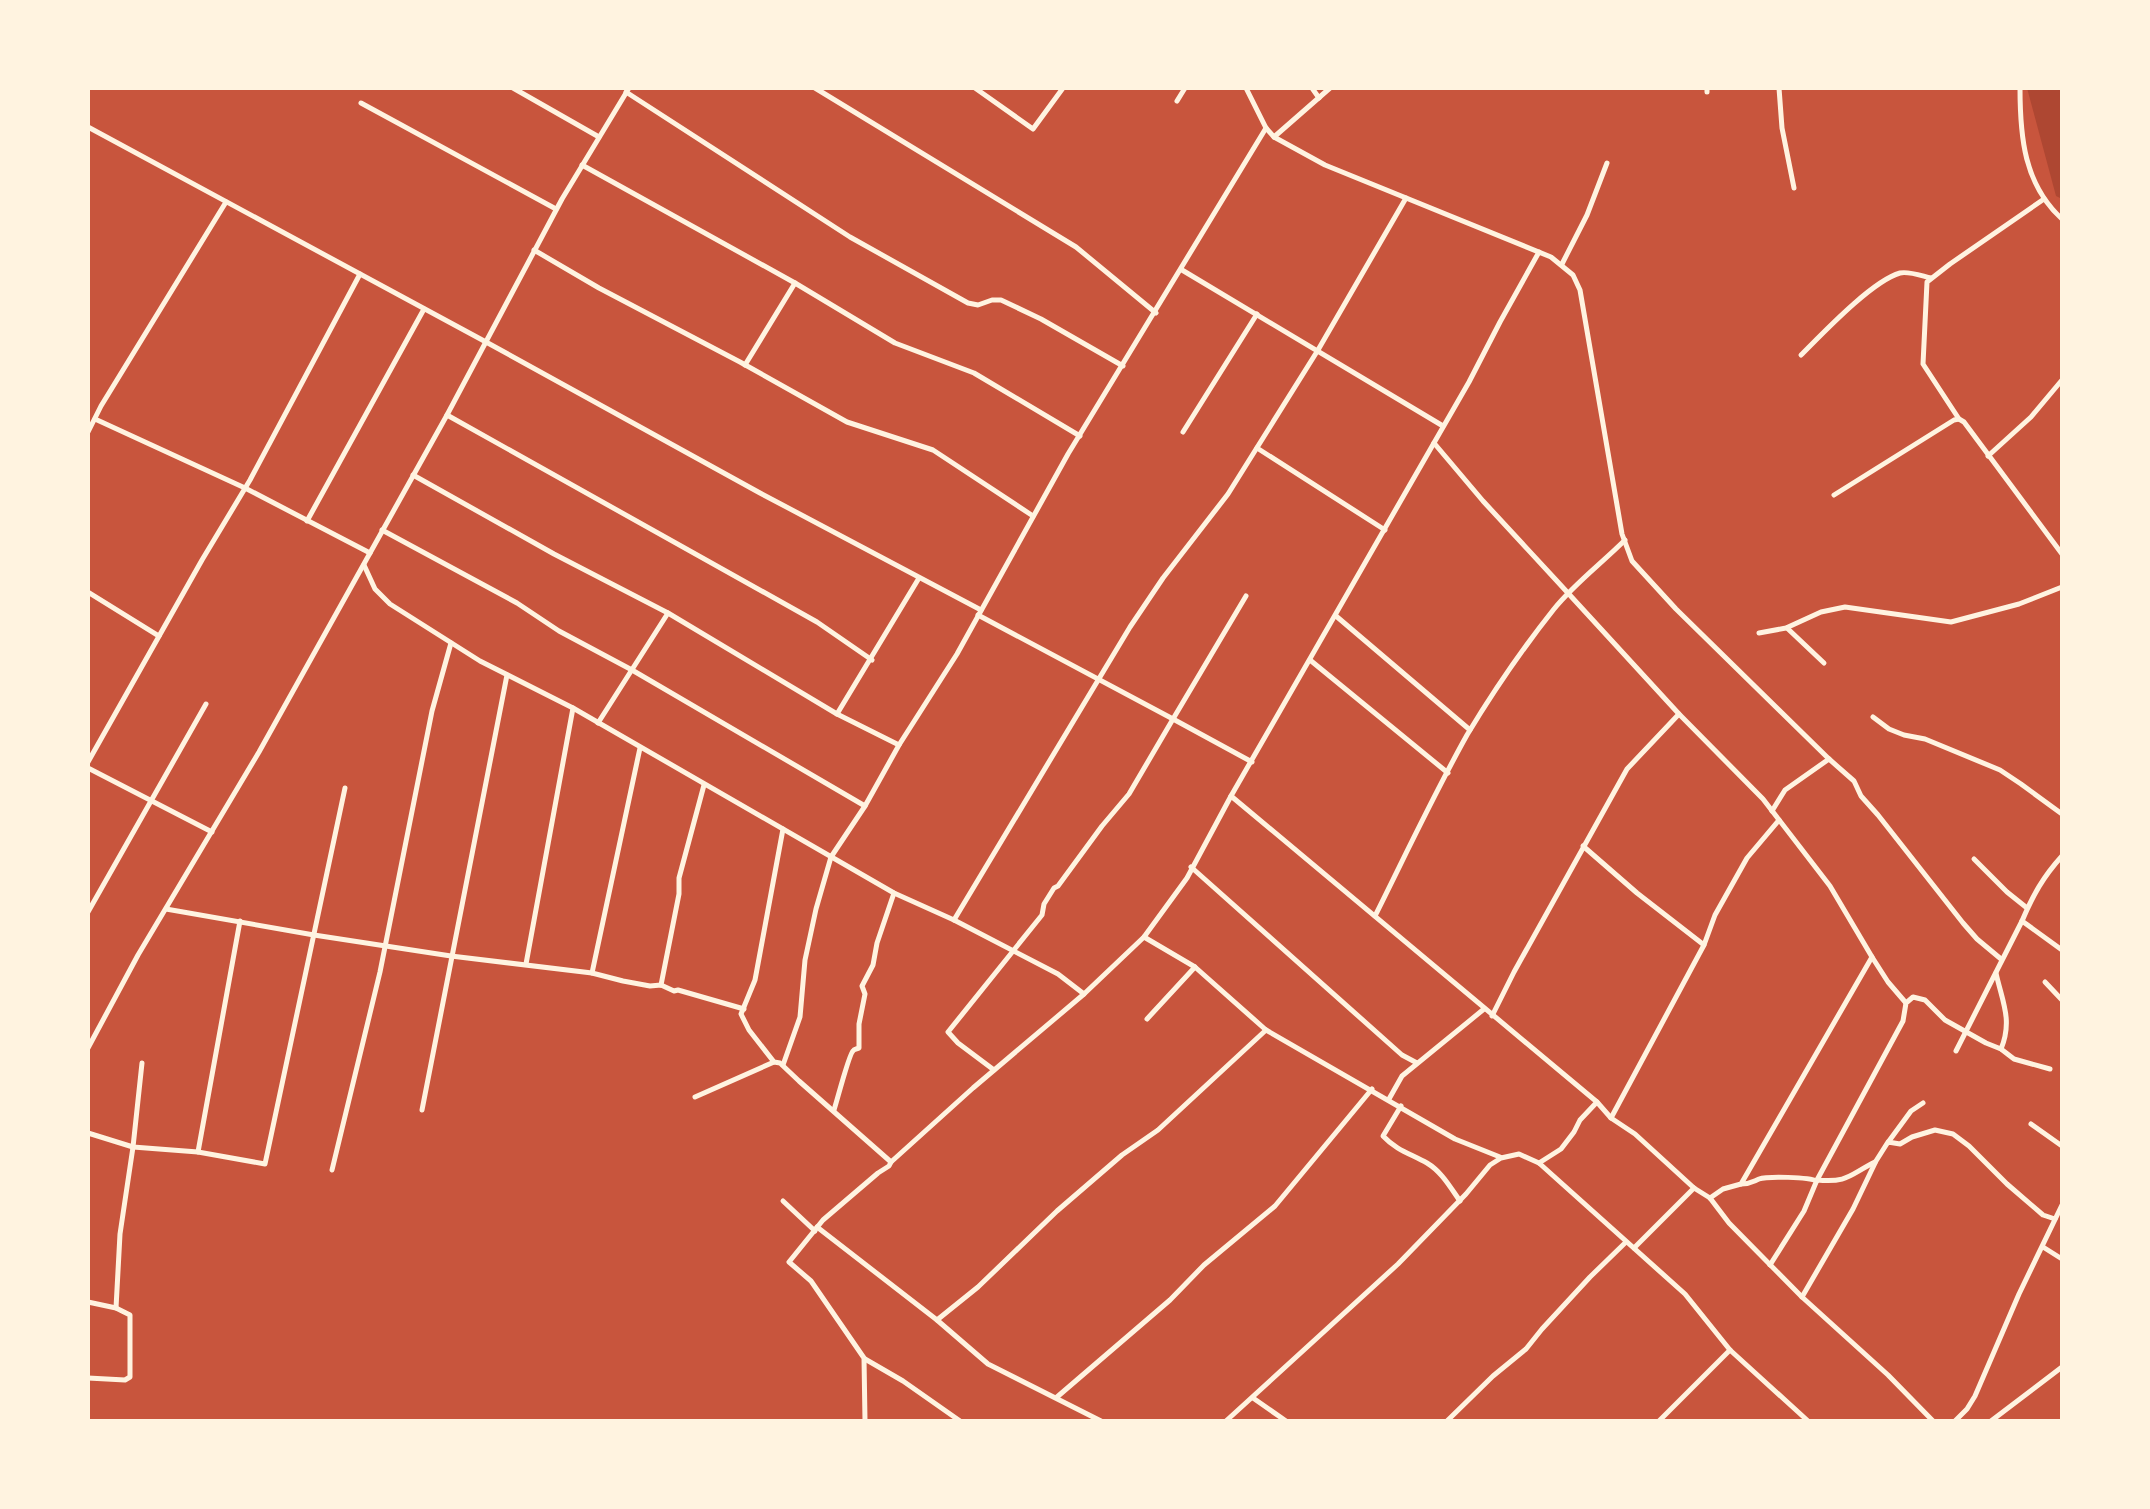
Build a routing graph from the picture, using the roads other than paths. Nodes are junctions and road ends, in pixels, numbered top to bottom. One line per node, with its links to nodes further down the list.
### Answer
1 (513, 88): 17 (street)
2 (815, 88): 35 (street)
3 (975, 88): 4 (street)
4 (1063, 88)
5 (1185, 88): 13 (street)
6 (1246, 88): 16 (street)
7 (1312, 88): 12 (street)
8 (1330, 88): 12 (street)
9 (1779, 88): 21 (street)
10 (2020, 88): 23 (street)
11 (627, 90): 17 (street); 41 (street)
12 (1319, 98): 18 (street)
13 (1177, 101)
14 (361, 103): 25 (street)
15 (88, 127): 24 (street)
16 (1266, 128): 18 (street); 30 (street)
17 (599, 137): 20 (street)
18 (1274, 137): 22 (street)
19 (1607, 163): 29 (street)
20 (582, 165): 25 (street); 33 (street)
21 (1794, 188)
22 (1406, 198): 28 (street); 38 (street)
23 (2044, 199): 26 (street); 32 (street)
24 (226, 202): 31 (street); 44 (street)
25 (556, 209): 27 (street)
26 (2062, 219)
27 (534, 250): 37 (street); 40 (street)
28 (1539, 252): 29 (street); 46 (street)
29 (1562, 264): 60 (street)
30 (1182, 270): 35 (street); 36 (street)
31 (360, 274): 34 (street); 54 (street)
32 (1932, 278): 39 (street); 45 (street)
33 (795, 283): 40 (street); 49 (street)
34 (424, 309): 37 (street); 57 (street)
35 (1156, 313): 41 (street)
36 (1257, 314): 38 (street); 48 (street)
37 (486, 342): 43 (street); 64 (street)
38 (1318, 350): 46 (street); 51 (street)
39 (1801, 355)
40 (745, 365): 56 (street)
41 (1123, 366): 49 (street)
42 (2062, 380): 52 (street)
43 (447, 415): 53 (street); 76 (street)
44 (95, 419): 47 (street); 54 (street)
45 (1959, 419): 52 (street); 55 (street)
46 (1443, 426): 50 (street)
47 (88, 432)
48 (1183, 432)
49 (1080, 436): 56 (street)
50 (1434, 443): 59 (street); 67 (street)
51 (1257, 448): 59 (street); 81 (street)
52 (1988, 456): 62 (street)
53 (413, 475): 58 (street); 69 (street)
54 (245, 488): 57 (street); 74 (street)
55 (1834, 495)
56 (1033, 516): 70 (street)
57 (307, 521): 61 (street)
58 (382, 530): 61 (street); 79 (street)
59 (1385, 530): 71 (street)
60 (1625, 540): 67 (street); 92 (street)
61 (370, 553): 63 (street)
62 (2062, 554)
63 (364, 565): 75 (street); 105 (street)
64 (919, 577): 70 (street); 76 (street)
65 (2062, 587): 72 (street)
66 (88, 592): 74 (street)
67 (1568, 593): 85 (street); 89 (street)
68 (1246, 596): 87 (street)
69 (668, 613): 79 (street); 84 (street)
70 (979, 613): 81 (street); 90 (street)
71 (1336, 616): 77 (street); 89 (street)
72 (1786, 628): 73 (street); 78 (street)
73 (1759, 633)
74 (159, 636): 94 (street)
75 (451, 643): 80 (street); 121 (street)
76 (872, 660): 84 (street)
77 (1310, 660): 93 (street); 95 (street)
78 (1824, 663)
79 (632, 670): 88 (street); 100 (street)
80 (507, 675): 83 (street); 125 (street)
81 (1099, 679): 87 (street); 116 (street)
82 (206, 704): 99 (street)
83 (573, 708): 88 (street); 128 (street)
84 (837, 714): 90 (street)
85 (1679, 714): 101 (street); 106 (street)
86 (1873, 717): 102 (street)
87 (1173, 719): 93 (street); 124 (street)
88 (598, 723): 91 (street)
89 (1470, 730): 95 (street)
90 (899, 745): 100 (street)
91 (640, 747): 96 (street); 131 (street)
92 (1829, 759): 101 (street); 127 (street)
93 (1252, 762): 98 (street)
94 (88, 765): 99 (street)
95 (1448, 773): 115 (street)
96 (704, 785): 104 (street); 133 (street)
97 (345, 788): 119 (street)
98 (1231, 796): 110 (street); 115 (street)
99 (152, 801): 105 (street); 114 (street)
100 (865, 806): 108 (street)
101 (1772, 811): 103 (street)
102 (2062, 814)
103 (1779, 820): 122 (street); 126 (street)
104 (783, 829): 108 (street); 137 (street)
105 (212, 832): 113 (street)
106 (1583, 846): 122 (street); 139 (street)
107 (2062, 856): 112 (street)
108 (831, 857): 111 (street); 149 (street)
109 (1974, 859): 112 (street)
110 (1191, 867): 120 (street); 148 (street)
111 (894, 893): 116 (street); 159 (street)
112 (2027, 908): 118 (street)
113 (166, 909): 117 (street); 143 (street)
114 (88, 912)
115 (1375, 916): 138 (street)
116 (954, 920): 124 (street)
117 (240, 921): 119 (street); 166 (street)
118 (2022, 921): 123 (street); 127 (street)
119 (314, 935): 121 (street); 166 (street)
120 (1144, 937): 129 (street); 134 (street)
121 (385, 945): 125 (street); 171 (street)
122 (1704, 945): 160 (street)
123 (2062, 950)
124 (1014, 952): 134 (street); 151 (street)
125 (451, 956): 128 (street); 158 (street)
126 (1872, 957): 136 (street); 173 (street)
127 (2001, 959): 130 (street)
128 (526, 964): 131 (street)
129 (1195, 967): 140 (street); 141 (street)
130 (1996, 971): 142 (street); 144 (street)
131 (592, 973): 133 (street)
132 (2045, 982): 135 (street)
133 (661, 985): 137 (street)
134 (1084, 994): 151 (street)
135 (2062, 1000)
136 (1906, 1003): 142 (street); 172 (street)
137 (744, 1009): 146 (street)
138 (1484, 1009): 139 (street); 148 (street)
139 (1492, 1016): 155 (street)
140 (1147, 1019)
141 (1266, 1030): 152 (street); 189 (street)
142 (1965, 1030): 144 (street); 145 (street)
143 (88, 1048)
144 (2001, 1049): 150 (street)
145 (1956, 1051)
146 (774, 1062): 149 (street); 153 (street)
147 (142, 1063): 165 (street)
148 (1417, 1063): 154 (street)
149 (783, 1065): 159 (street)
150 (2050, 1069)
151 (994, 1070): 169 (street)
152 (1372, 1089): 154 (street); 194 (street)
153 (695, 1097)
154 (1389, 1099): 157 (street)
155 (1597, 1102): 160 (street); 170 (street)
156 (1923, 1103): 163 (street)
157 (1401, 1106): 167 (street); 177 (street)
158 (422, 1110)
159 (834, 1110): 169 (street)
160 (1611, 1118): 174 (street)
161 (2031, 1124): 164 (street)
162 (88, 1133): 165 (street)
163 (1888, 1142): 168 (street); 179 (street)
164 (2062, 1146)
165 (133, 1147): 166 (street); 188 (street)
166 (198, 1152)
167 (1501, 1158): 170 (street); 177 (street)
168 (1876, 1161): 172 (street); 186 (street)
169 (891, 1162): 180 (street)
170 (1539, 1163): 181 (street)
171 (332, 1170)
172 (1817, 1180): 173 (street); 185 (street)
173 (1741, 1184): 175 (street)
174 (1694, 1188): 175 (street); 183 (street)
175 (1710, 1198): 185 (street)
176 (783, 1201): 180 (street)
177 (1460, 1201): 195 (street)
178 (2062, 1205): 179 (street)
179 (2055, 1219): 182 (street)
180 (816, 1229): 189 (street); 191 (street)
181 (1626, 1242): 183 (street); 201 (street)
182 (2043, 1247): 184 (street); 205 (street)
183 (1634, 1248): 190 (street)
184 (2062, 1259)
185 (1770, 1265): 186 (street)
186 (1802, 1297): 204 (street)
187 (88, 1302): 188 (street)
188 (116, 1308): 193 (street)
189 (937, 1320): 194 (street)
190 (1730, 1350): 202 (street); 203 (street)
191 (864, 1358): 196 (street); 197 (street)
192 (2062, 1367): 206 (street)
193 (88, 1378)
194 (1057, 1397): 198 (street)
195 (1253, 1398): 199 (street); 200 (street)
196 (865, 1421)
197 (960, 1421)
198 (1101, 1421)
199 (1226, 1421)
200 (1286, 1421)
201 (1447, 1421)
202 (1659, 1421)
203 (1808, 1421)
204 (1933, 1421)
205 (1955, 1421)
206 (1991, 1421)

